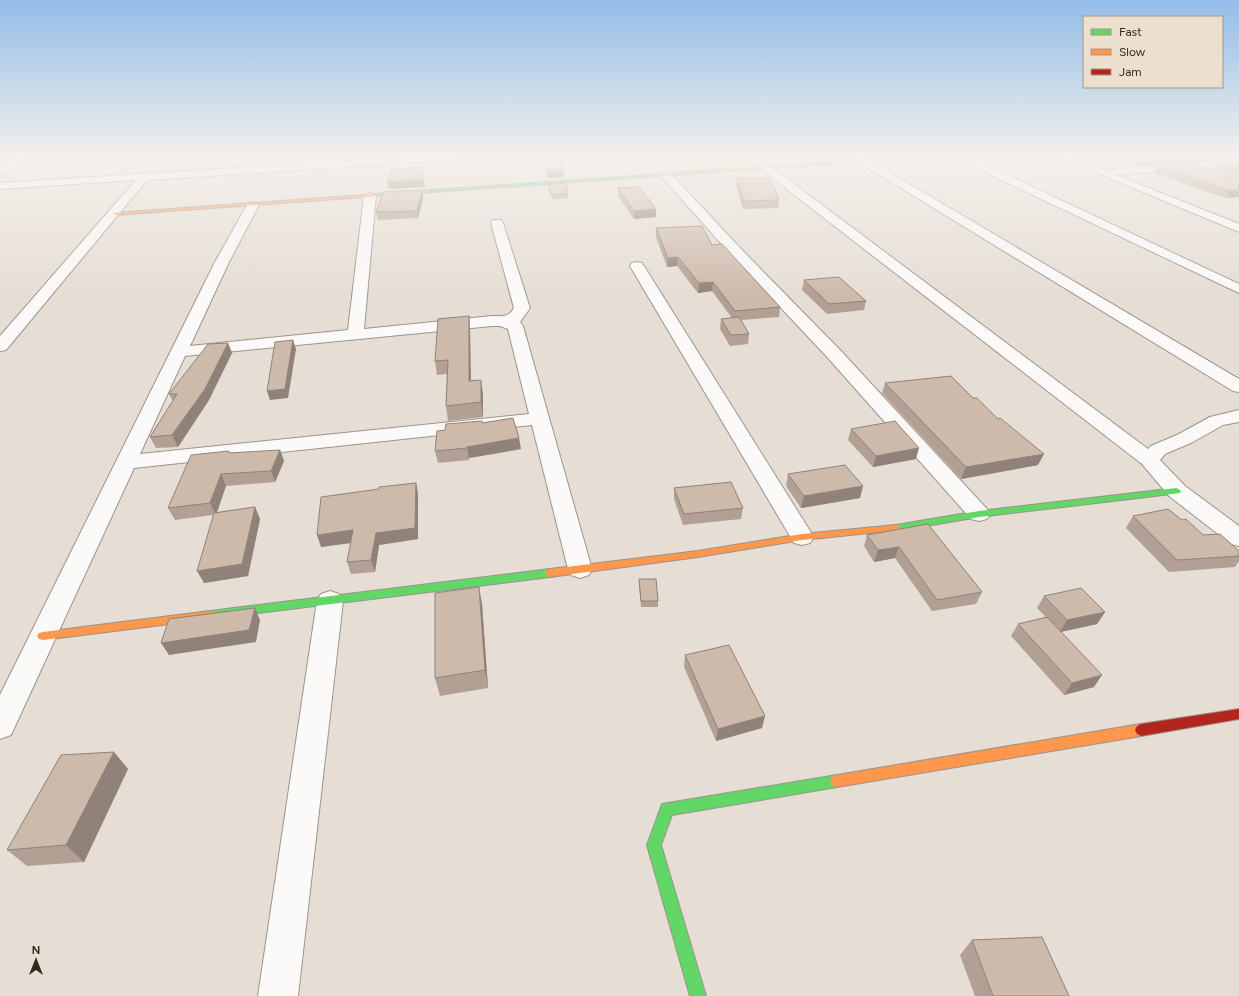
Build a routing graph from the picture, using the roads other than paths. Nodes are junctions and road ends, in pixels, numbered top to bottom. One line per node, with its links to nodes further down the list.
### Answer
1 (125, 201): 10 (street)
2 (299, 201): 9 (street)
3 (369, 201): 16 (street)
4 (690, 201): 25 (street)
5 (810, 201): 22 (street)
6 (930, 201): 19 (street)
7 (1054, 201): 14 (street)
8 (1174, 201): 12 (street)
9 (253, 205): 10 (street); 18 (street)
10 (115, 214): 17 (street)
11 (497, 222): 15 (street)
12 (1239, 228)
13 (637, 266): 26 (street)
14 (1239, 289)
15 (509, 322): 16 (street); 21 (street)
16 (356, 334): 18 (street)
17 (0, 346)
18 (179, 352): 23 (street)
19 (1239, 387)
20 (1239, 416): 22 (street)
21 (538, 419): 23 (street); 28 (street)
22 (1149, 460): 24 (street)
23 (128, 462): 30 (street)
24 (1177, 491): 25 (street); 27 (street)
25 (979, 514): 26 (street)
26 (802, 537): 28 (street)
27 (1239, 538)
28 (580, 569): 29 (street)
29 (330, 601): 30 (street); 33 (street)
30 (43, 636): 32 (street)
31 (1239, 714): 34 (street)
32 (0, 726)
33 (278, 996)
34 (698, 996)

